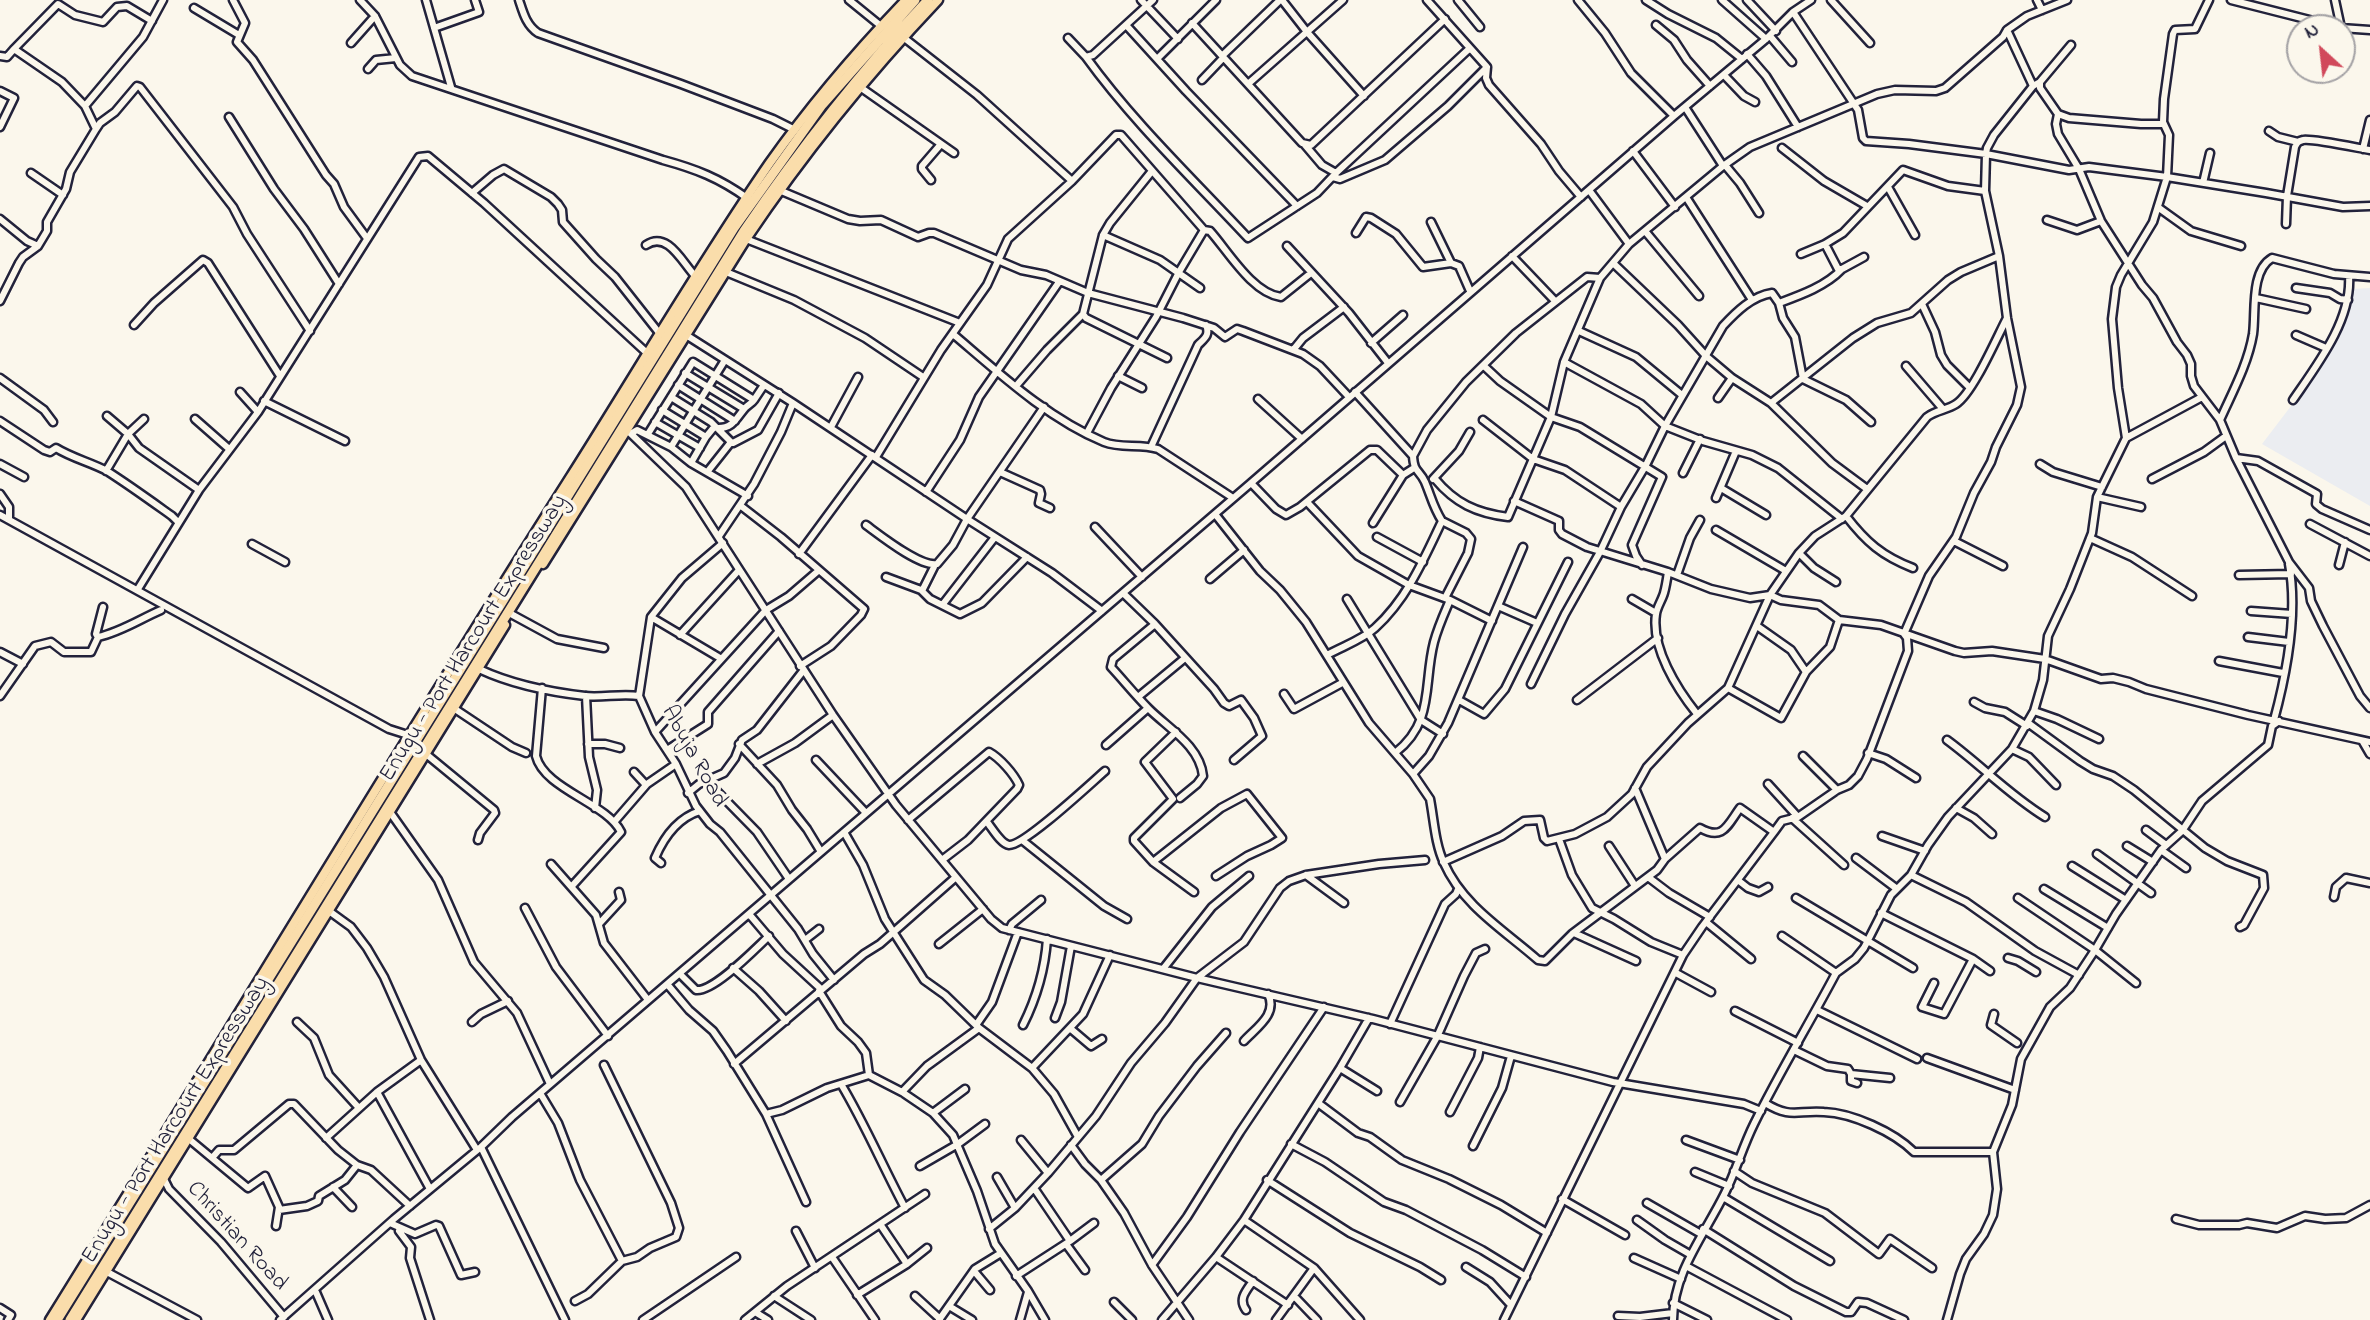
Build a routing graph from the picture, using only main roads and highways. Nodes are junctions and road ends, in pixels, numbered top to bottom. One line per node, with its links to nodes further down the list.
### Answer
1 (906, 0): 5 (main road, Enugu - Port Harcourt Expressway)
2 (915, 0): 6 (highway, Enugu - Port Harcourt Expressway)
3 (928, 0): 7 (highway, Enugu - Port Harcourt Expressway)
4 (938, 0): 8 (main road, Enugu - Port Harcourt Expressway)
5 (50, 1320)
6 (57, 1320)
7 (70, 1320)
8 (76, 1320)

